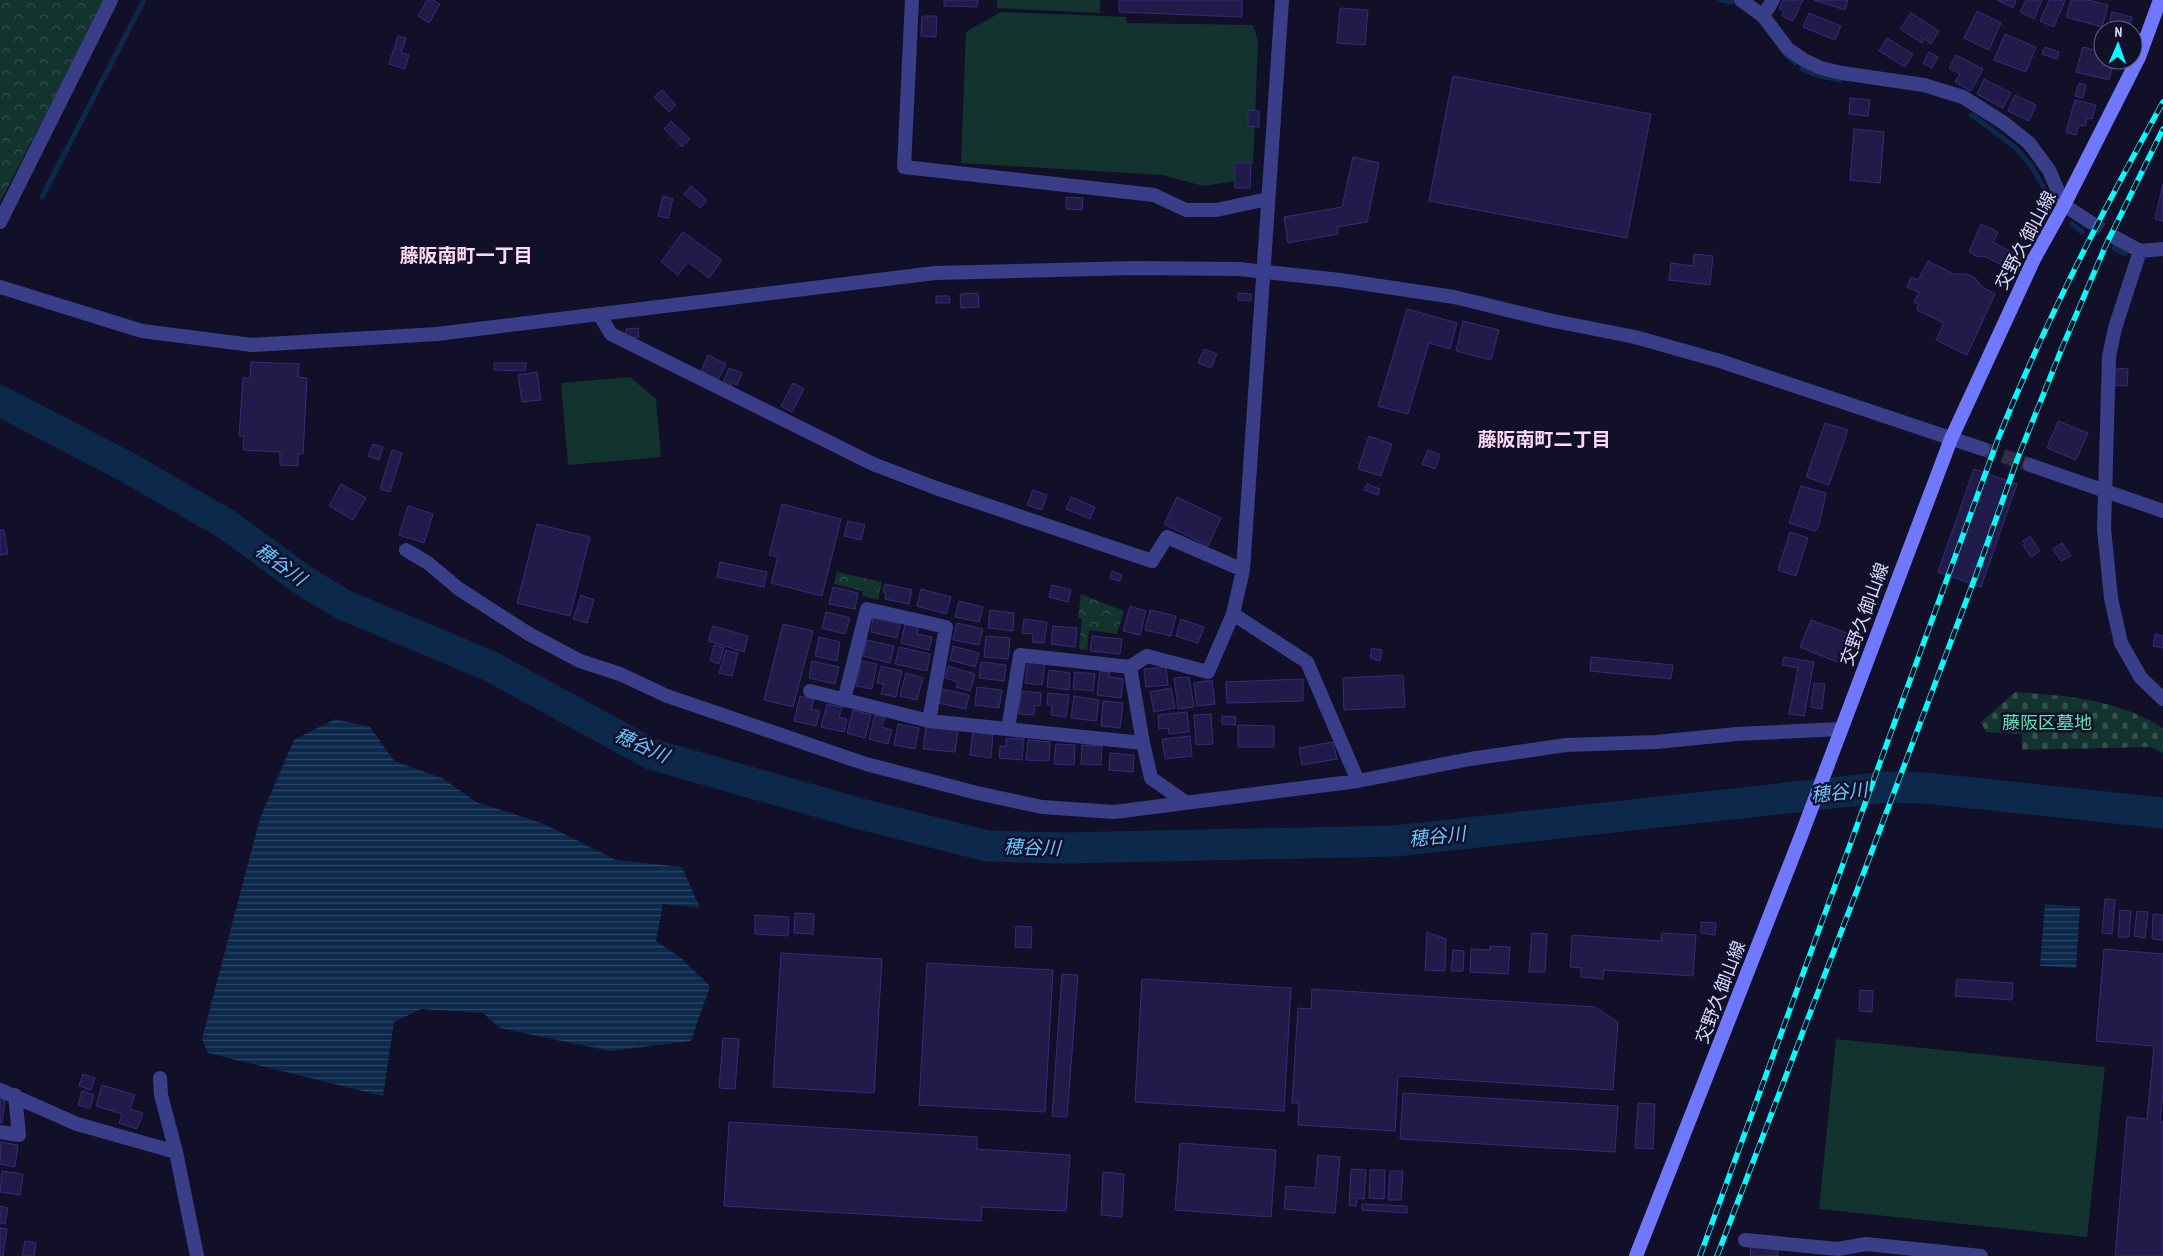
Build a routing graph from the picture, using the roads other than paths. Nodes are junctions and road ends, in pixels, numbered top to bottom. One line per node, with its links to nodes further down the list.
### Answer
1 (111, 0): 10 (street)
2 (912, 0): 8 (street)
3 (1282, 0): 8 (street)
4 (1741, 0): 7 (street)
5 (1773, 0): 7 (street)
6 (2160, 0): 9 (main road, 交野久御山線)
7 (1763, 16): 9 (street)
8 (1268, 199): 15 (street)
9 (2064, 205): 11 (street); 18 (main road, 交野久御山線)
10 (0, 222)
11 (2090, 222)
12 (2116, 238): 14 (street)
13 (2163, 249): 14 (street)
14 (2140, 251): 21 (street)
15 (1262, 271): 17 (street); 18 (street); 24 (street)
16 (0, 286): 17 (street)
17 (599, 314): 24 (street)
18 (1950, 439): 19 (street); 32 (main road, 交野久御山線)
19 (1983, 449)
20 (2030, 465): 21 (street)
21 (2104, 492): 22 (street); 28 (street)
22 (2163, 511)
23 (406, 550): 35 (street)
24 (1243, 570): 25 (street)
25 (1233, 614): 26 (street); 34 (street)
26 (1130, 667): 31 (street); 33 (street)
27 (810, 691): 29 (street)
28 (2163, 699)
29 (844, 700): 30 (street); 30 (street)
30 (929, 721): 31 (street)
31 (1008, 729): 33 (street)
32 (1841, 730): 34 (street); 43 (main road, 交野久御山線)
33 (1142, 743): 35 (street)
34 (1358, 781): 35 (street)
35 (1185, 802)
36 (160, 1078): 40 (street)
37 (0, 1090): 38 (street)
38 (15, 1096): 39 (street); 40 (street)
39 (0, 1132)
40 (176, 1152): 42 (street)
41 (1745, 1240): 44 (street)
42 (197, 1256)
43 (1636, 1256)
44 (1981, 1256)

